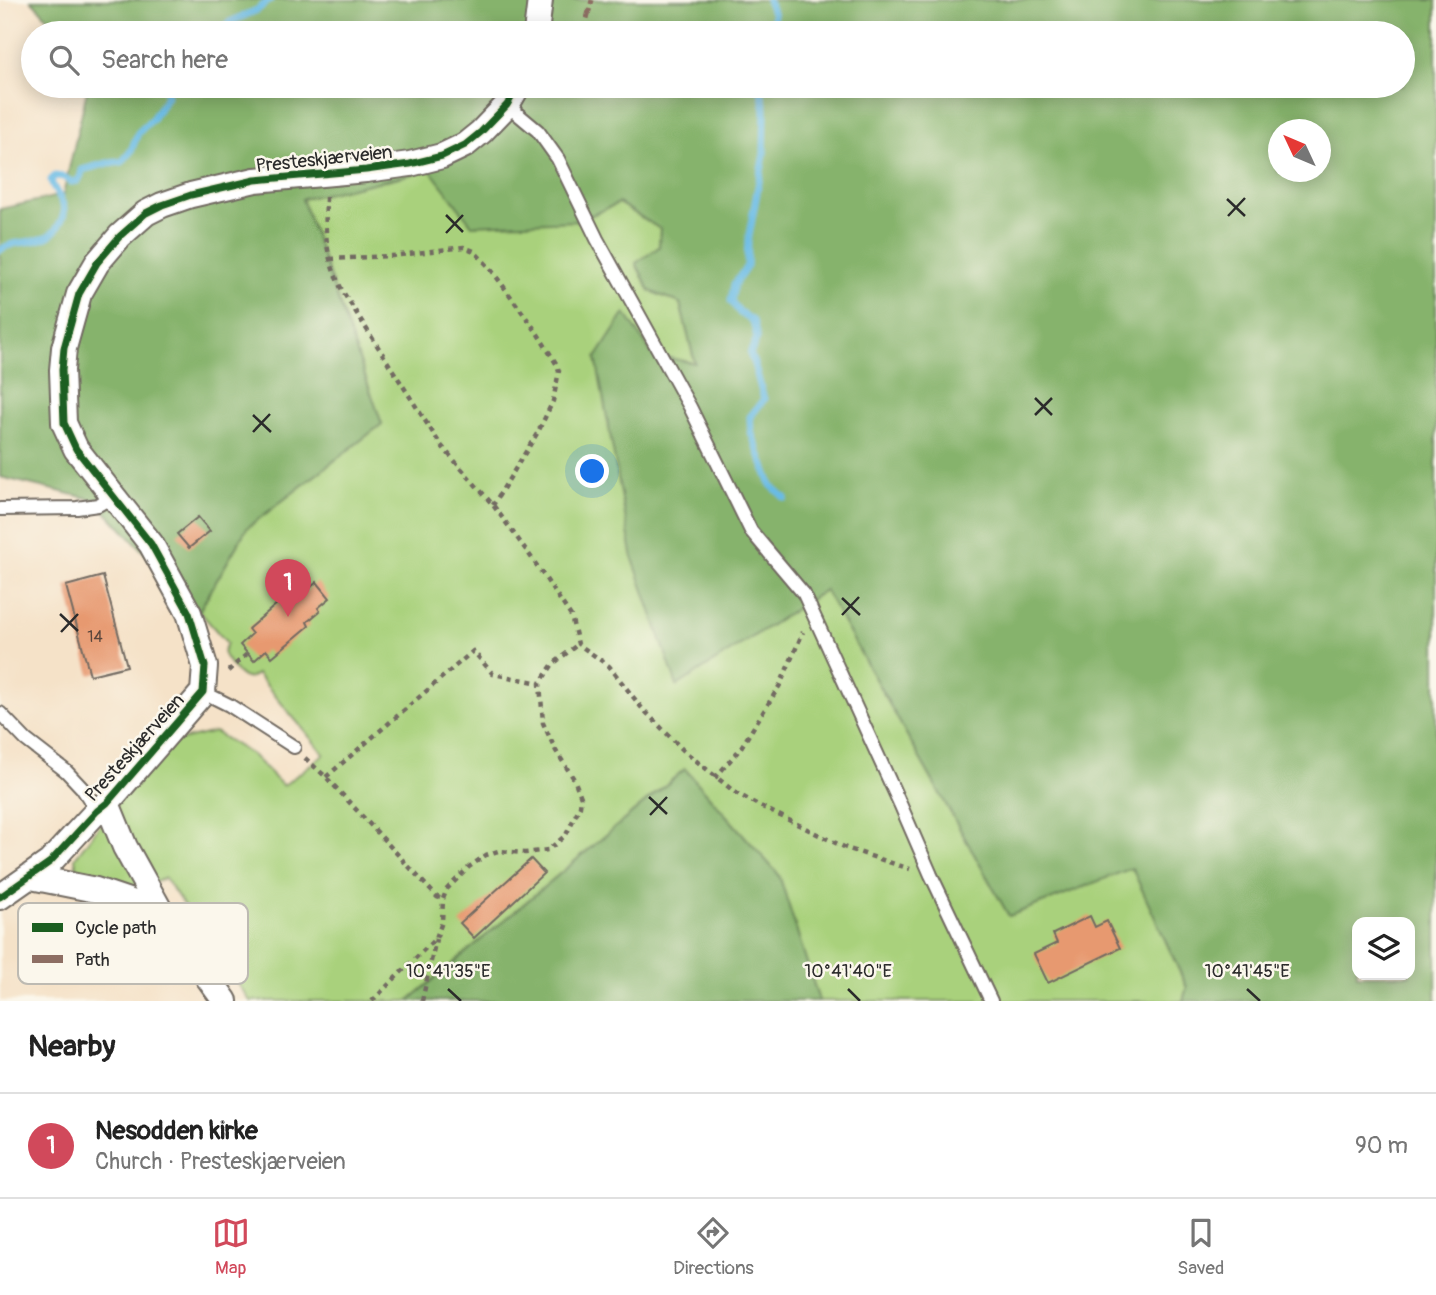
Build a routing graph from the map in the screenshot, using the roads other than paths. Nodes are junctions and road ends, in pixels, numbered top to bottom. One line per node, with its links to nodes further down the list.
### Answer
1 (540, 0): 2 (street)
2 (537, 21)
3 (510, 98): 5 (street, Presteskjærveien)
4 (515, 98): 17 (lane)
5 (112, 497): 6 (lane); 7 (street, Presteskjærveien)
6 (0, 509)
7 (203, 692): 9 (lane); 10 (street, Presteskjærveien)
8 (0, 713): 10 (lane)
9 (294, 747)
10 (102, 807): 11 (street, Presteskjærveien); 14 (street, Presteskjærveien)
11 (31, 877): 12 (street, Presteskjærveien); 13 (street)
12 (0, 897)
13 (134, 903)
14 (156, 903)
15 (213, 984): 16 (street, Presteskjærveien)
16 (225, 1001)
17 (991, 1001)

